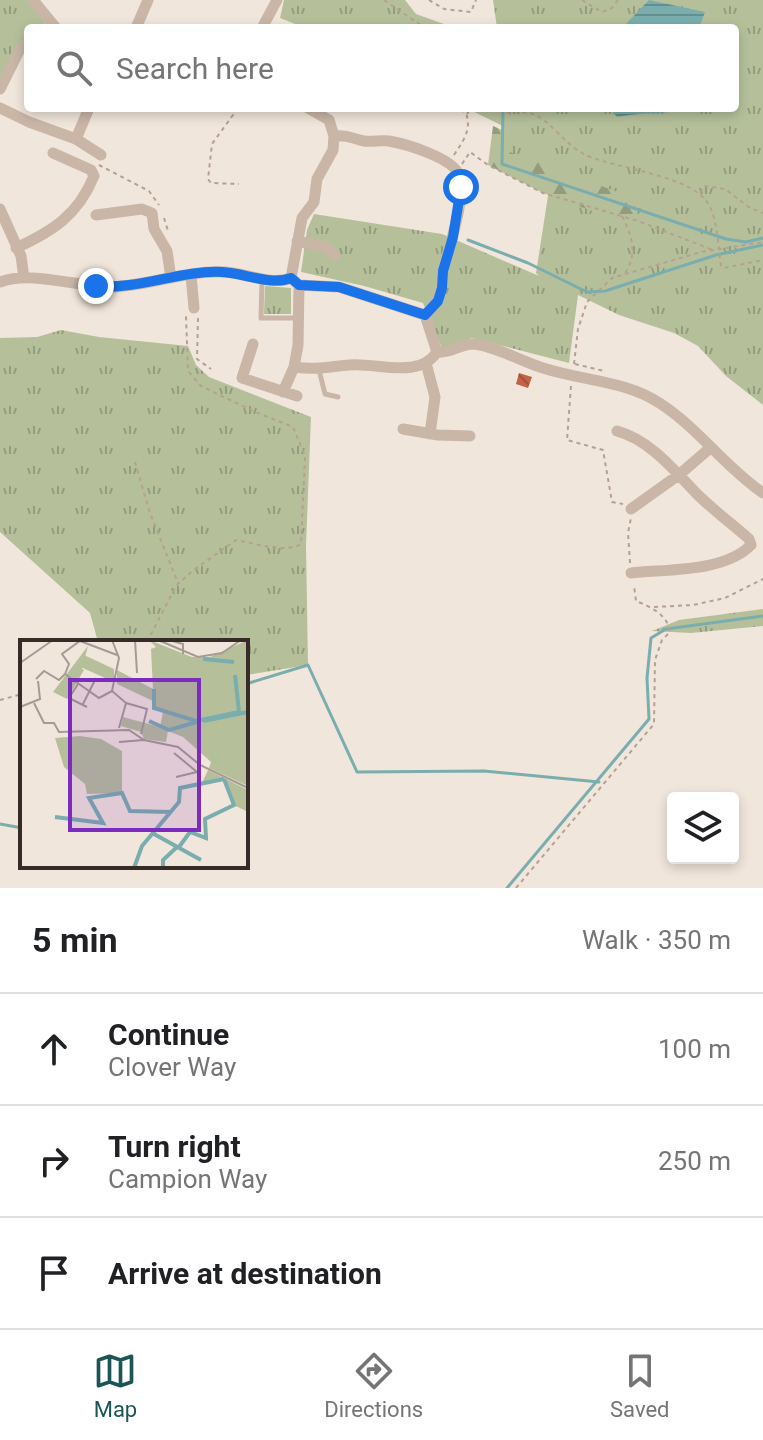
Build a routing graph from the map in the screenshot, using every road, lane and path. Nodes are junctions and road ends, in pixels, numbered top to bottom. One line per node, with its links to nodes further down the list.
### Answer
1 (33, 0): 9 (street)
2 (148, 0): 10 (street)
3 (277, 0): 11 (street)
4 (384, 0): 12 (path)
5 (429, 0): 6 (path)
6 (476, 0)
7 (582, 0): 8 (path)
8 (618, 0)
9 (50, 24)
10 (138, 24)
11 (264, 24)
12 (419, 24)
13 (24, 46): 14 (street)
14 (0, 89)
15 (0, 108): 24 (street)
16 (87, 112): 24 (street)
17 (235, 112): 28 (path)
18 (315, 112): 23 (street)
19 (463, 112): 22 (path)
20 (468, 112): 22 (path)
21 (498, 112): 29 (path)
22 (466, 115): 27 (path)
23 (334, 136): 27 (street); 37 (street)
24 (76, 139): 26 (street)
25 (53, 153): 39 (street)
26 (101, 160): 30 (path)
27 (453, 166): 34 (path); 51 (street)
28 (239, 184)
29 (699, 194): 32 (path); 40 (path)
30 (160, 208)
31 (0, 209): 39 (street)
32 (763, 213)
33 (96, 215): 46 (street)
34 (622, 216): 40 (path); 43 (path)
35 (163, 217): 36 (path)
36 (170, 241)
37 (297, 241): 41 (street); 49 (street)
38 (763, 242): 40 (path)
39 (16, 248): 45 (street)
40 (717, 250): 42 (path); 43 (path)
41 (335, 255)
42 (763, 260)
43 (625, 274): 59 (path)
44 (191, 275): 46 (street); 47 (street); 50 (street)
45 (24, 278): 46 (street); 48 (street)
46 (171, 278)
47 (262, 279): 49 (street); 52 (lane)
48 (0, 282)
49 (295, 282): 51 (street); 52 (street)
50 (192, 310): 57 (path); 74 (path)
51 (425, 315): 54 (street)
52 (299, 318): 56 (street)
53 (253, 344): 60 (street)
54 (437, 352): 55 (street); 59 (street)
55 (426, 363): 58 (street); 65 (street)
56 (294, 367): 58 (street); 60 (street)
57 (211, 369)
58 (319, 370): 62 (lane)
59 (572, 375): 67 (street); 71 (path)
60 (283, 392): 61 (street)
61 (297, 396)
62 (338, 397)
63 (403, 429): 65 (street)
64 (617, 431): 69 (street)
65 (430, 434): 66 (street)
66 (470, 436)
67 (710, 448): 69 (street); 70 (street)
68 (135, 462): 74 (path)
69 (680, 474): 71 (street); 72 (street)
70 (763, 493)
71 (631, 509): 72 (path)
72 (631, 573): 75 (path)
73 (763, 579): 75 (path)
74 (178, 584): 76 (path)
75 (653, 607): 79 (path)
76 (148, 640)
77 (20, 695): 78 (path)
78 (0, 700)
79 (516, 888)

